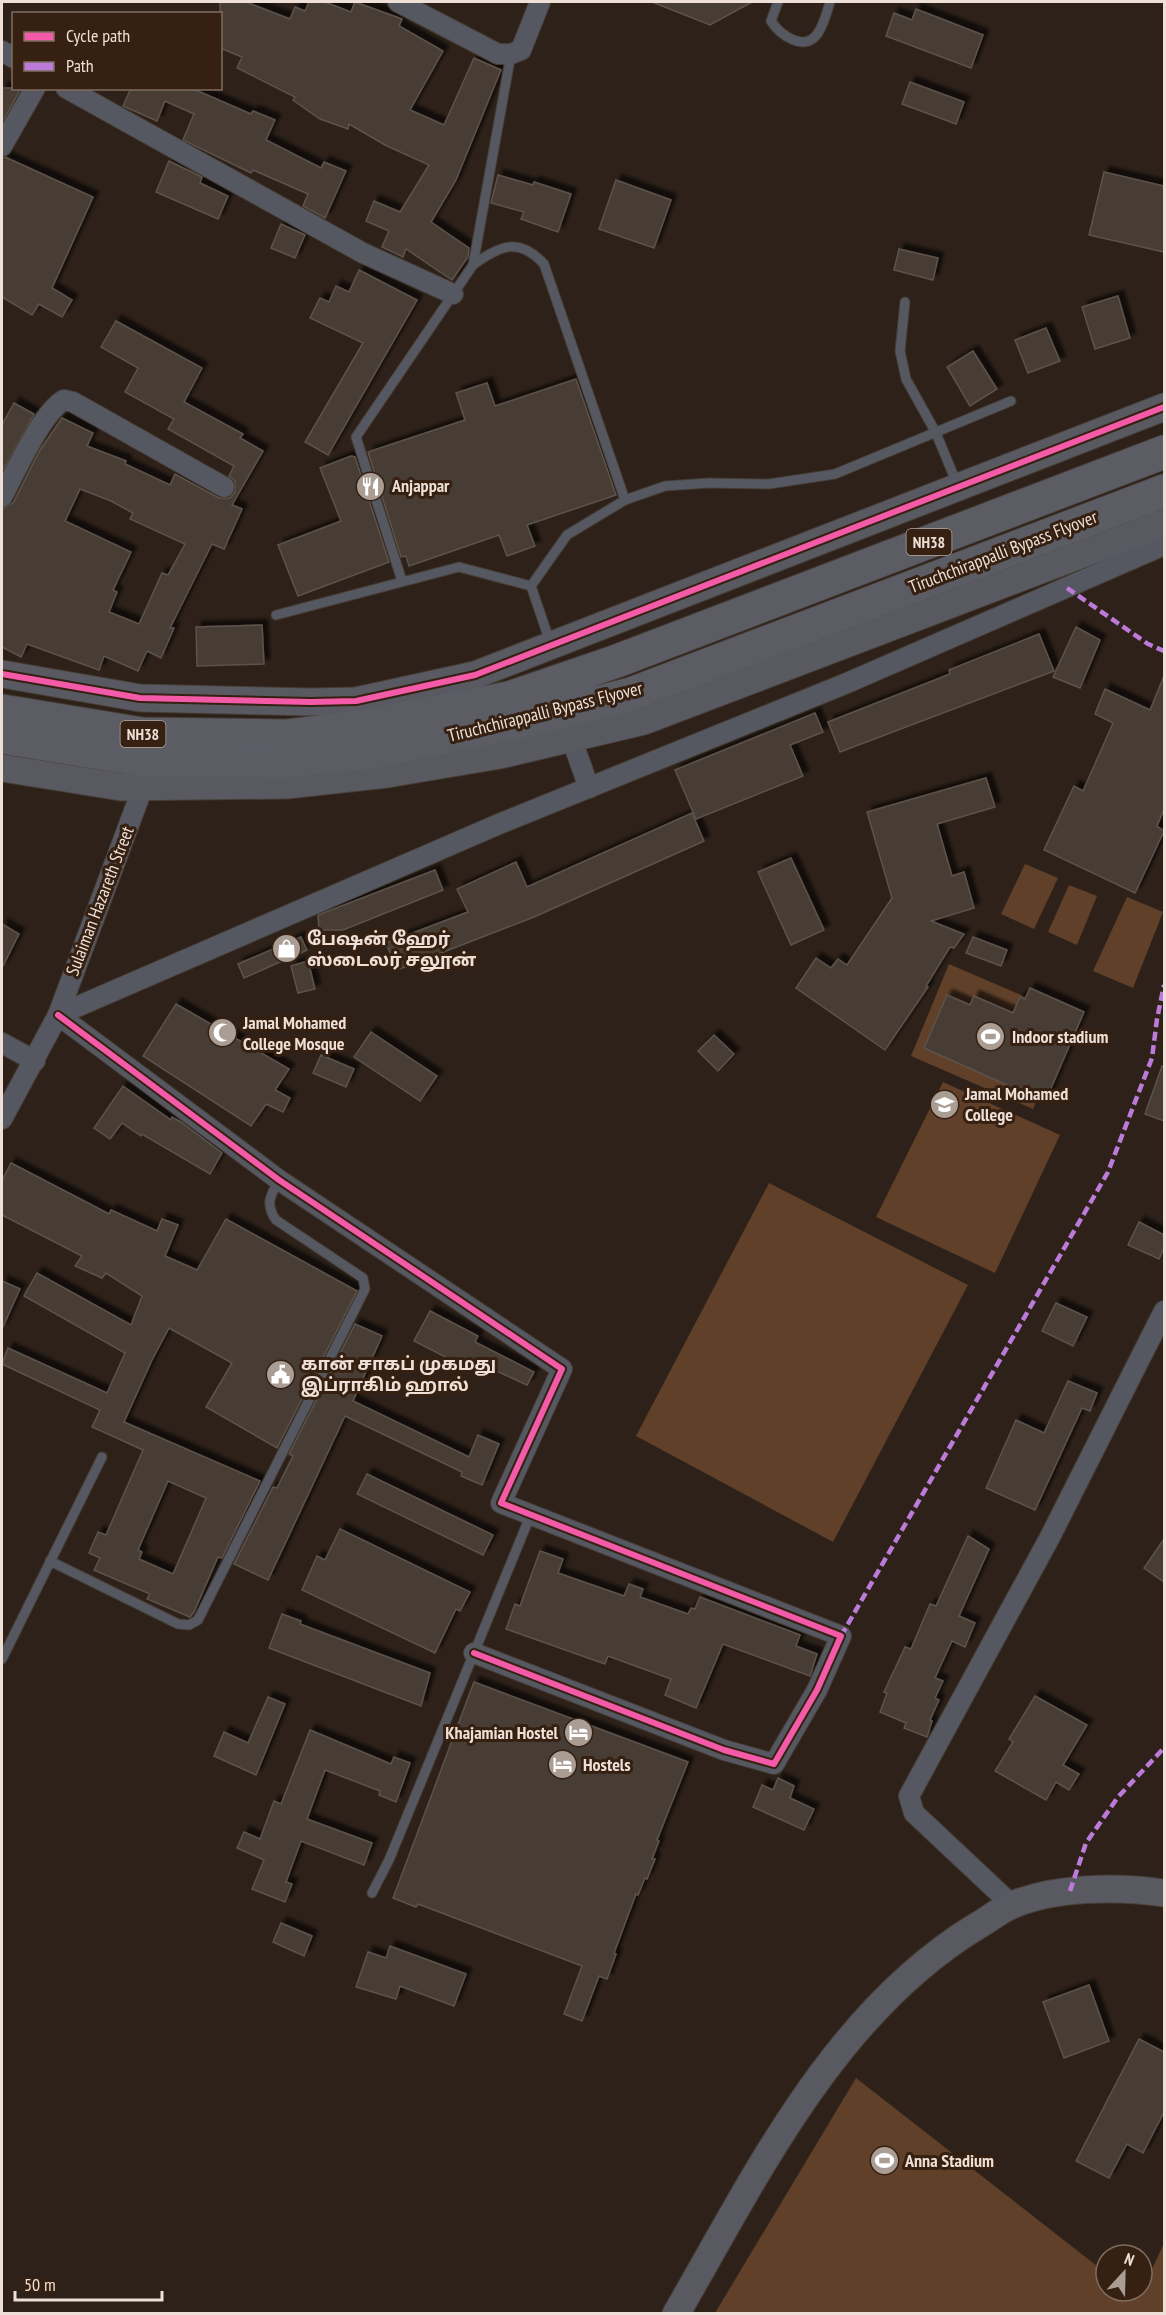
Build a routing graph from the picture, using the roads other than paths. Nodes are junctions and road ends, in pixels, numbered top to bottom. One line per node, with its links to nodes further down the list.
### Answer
1 (398, 2): 5 (street)
2 (540, 2): 5 (street)
3 (778, 2): 4 (lane)
4 (830, 2)
5 (511, 54): 9 (lane)
6 (33, 90): 8 (street)
7 (70, 90): 10 (street)
8 (2, 146)
9 (473, 265): 10 (lane); 20 (lane)
10 (453, 294): 23 (lane)
11 (905, 302): 14 (lane)
12 (1011, 401): 14 (lane)
13 (1164, 406): 16 (street)
14 (936, 433): 16 (lane); 20 (lane)
15 (1164, 452): 30 (highway, Tiruchchirappalli Bypass Flyover / NH38)
16 (958, 486): 26 (street)
17 (224, 487): 19 (street)
18 (1164, 492): 30 (highway, Tiruchchirappalli Bypass Flyover / NH38)
19 (2, 497)
20 (625, 500): 24 (lane)
21 (1164, 523): 31 (street)
22 (1164, 545): 35 (street)
23 (402, 581): 24 (lane); 25 (lane)
24 (531, 586): 26 (lane)
25 (276, 615)
26 (552, 648): 30 (street)
27 (2, 674): 30 (street)
28 (2, 711): 32 (highway, NH38)
29 (2, 737): 32 (highway, Tiruchchirappalli Bypass Flyover / NH38)
30 (366, 739): 31 (street); 32 (highway, Tiruchchirappalli Bypass Flyover / NH38); 34 (street)
31 (572, 740): 35 (street)
32 (285, 749)
33 (2, 768): 34 (street)
34 (143, 787): 36 (street, Sulaiman Hazareth Street)
35 (589, 788): 36 (street)
36 (57, 1015): 38 (street, Sulaiman Hazareth Street); 40 (street)
37 (2, 1043): 38 (street)
38 (35, 1060): 39 (street, Sulaiman Hazareth Street)
39 (2, 1119)
40 (279, 1180): 43 (street); 44 (lane)
41 (1164, 1311): 49 (street)
42 (102, 1457): 44 (lane)
43 (531, 1514): 45 (lane); 45 (street)
44 (50, 1561): 46 (lane)
45 (474, 1653): 47 (lane)
46 (2, 1659)
47 (372, 1893)
48 (1164, 1893): 49 (street)
49 (1012, 1905): 50 (street)
50 (676, 2313)

